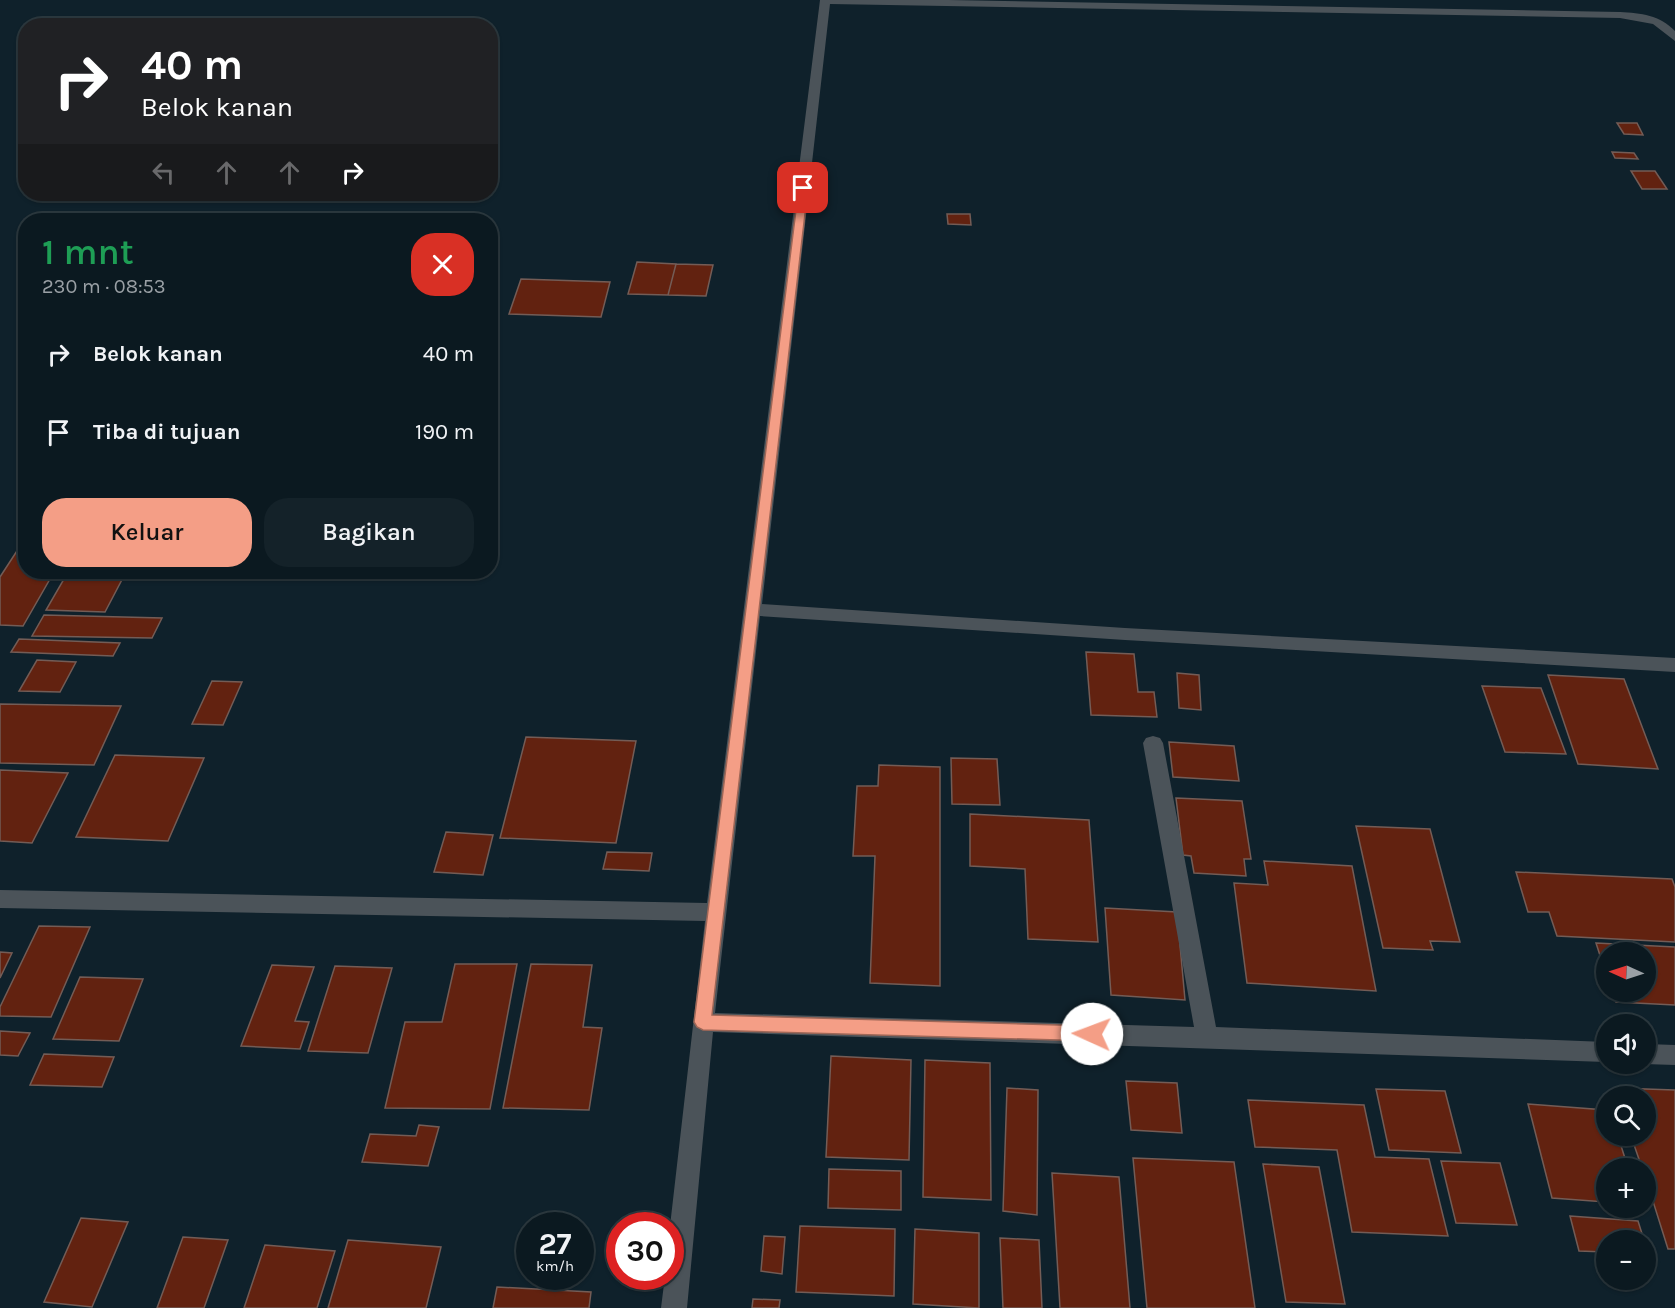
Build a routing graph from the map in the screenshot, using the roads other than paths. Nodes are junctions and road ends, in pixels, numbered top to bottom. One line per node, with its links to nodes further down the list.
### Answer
1 (825, 1): 2 (street); 3 (street)
2 (1675, 38)
3 (752, 609): 4 (street); 7 (street)
4 (1675, 665)
5 (1153, 743): 9 (street)
6 (0, 899): 7 (street)
7 (716, 912): 8 (street)
8 (703, 1022): 9 (street); 13 (street)
9 (1207, 1037): 10 (street)
10 (1596, 1052)
11 (1656, 1054): 12 (street)
12 (1675, 1055)
13 (674, 1308)

